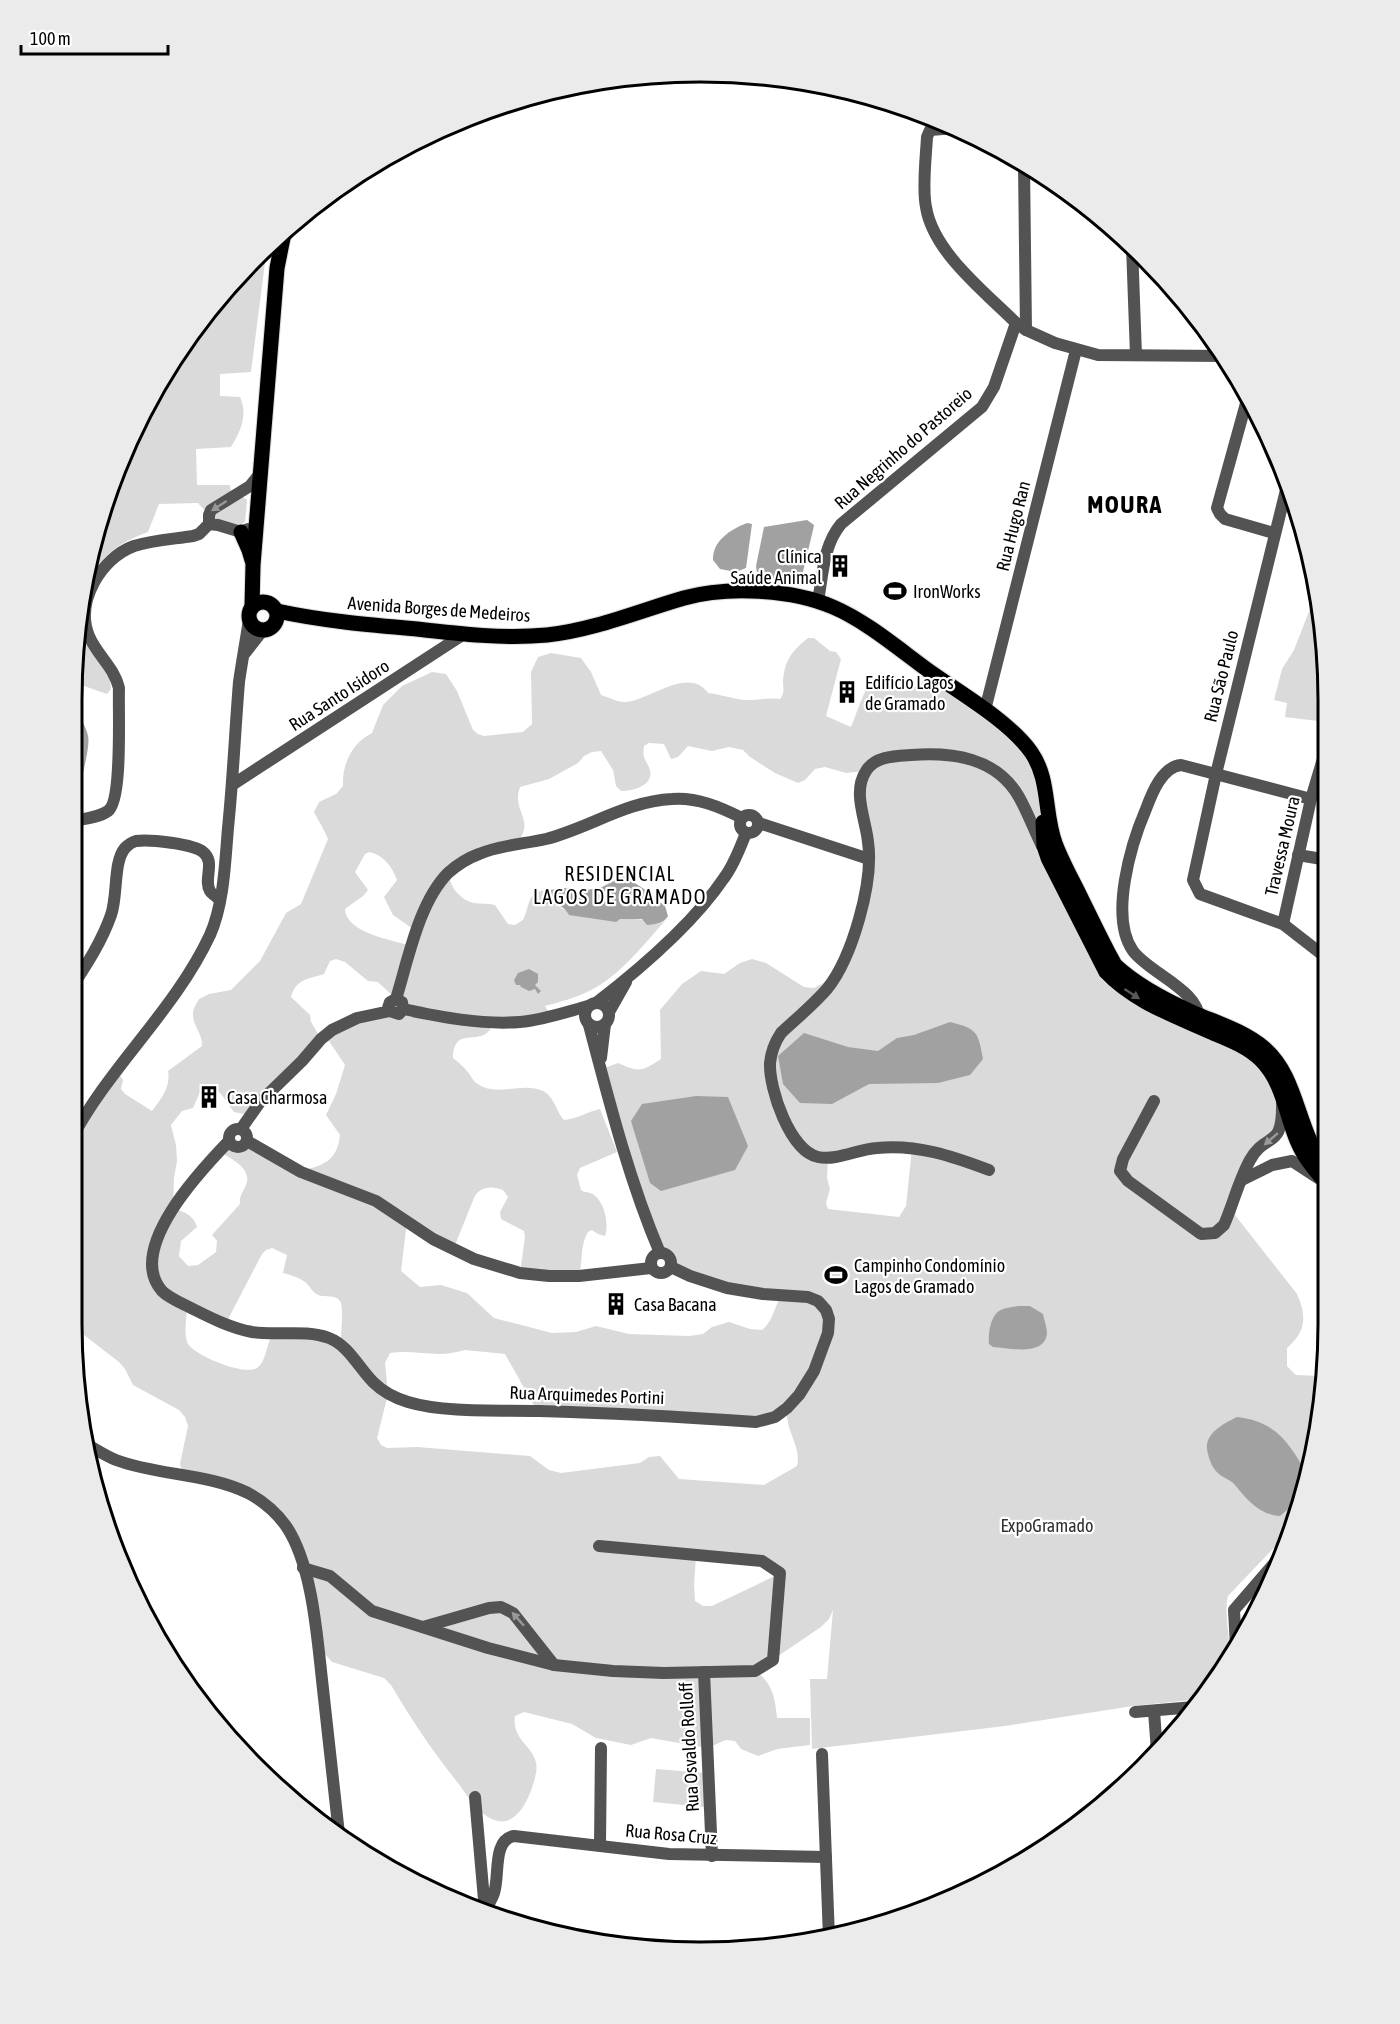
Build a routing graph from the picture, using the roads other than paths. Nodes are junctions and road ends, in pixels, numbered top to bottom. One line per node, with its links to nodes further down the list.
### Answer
1 (935, 130): 5 (street)
2 (1024, 175): 5 (street, Rua Negrinho do Pastoreio)
3 (281, 247): 10 (main road)
4 (1132, 259): 7 (street)
5 (1021, 326): 6 (street); 19 (street, Rua Negrinho do Pastoreio)
6 (1076, 350): 7 (street); 24 (street, Rua Hugo Ran)
7 (1136, 355): 8 (street)
8 (1212, 356)
9 (1244, 409): 15 (street)
10 (262, 471): 12 (main road); 13 (street, one-way to 13)
11 (1284, 499): 15 (street, Rua São Paulo)
12 (258, 516): 14 (street); 16 (main road)
13 (209, 524): 14 (street); 18 (street)
14 (241, 532): 17 (main road)
15 (1274, 533): 25 (street, Rua São Paulo)
16 (255, 548): 17 (main road); 20 (main road)
17 (253, 565): 20 (main road)
18 (94, 583)
19 (818, 601): 22 (main road, Avenida Borges de Medeiros); 24 (main road, Avenida Borges de Medeiros)
20 (264, 615): 22 (main road, Avenida Borges de Medeiros); 23 (street); 23 (street)
21 (87, 629): 31 (street)
22 (464, 634): 27 (street, Rua Santo Isidoro)
23 (244, 653): 27 (street)
24 (985, 710): 28 (main road, Avenida Borges de Medeiros)
25 (1216, 774): 29 (street); 40 (street, Rua São Paulo); 45 (street)
26 (1318, 776): 29 (street, Travessa Moura)
27 (232, 785): 39 (street)
28 (1047, 795): 34 (main road, Avenida Borges de Medeiros); 35 (main road, Avenida Borges de Medeiros)
29 (1311, 799): 36 (street, Travessa Moura)
30 (742, 818): 32 (street); 33 (street); 44 (street)
31 (82, 819)
32 (759, 823): 33 (street); 38 (street)
33 (746, 833): 43 (street)
34 (1040, 835): 35 (main road); 38 (street)
35 (1054, 855): 45 (main road, Avenida Borges de Medeiros); 45 (main road, Avenida Borges de Medeiros, one-way to 45)
36 (1298, 855): 37 (street); 40 (street, Travessa Moura)
37 (1318, 858)
38 (869, 859): 57 (street)
39 (220, 900): 42 (street); 51 (street)
40 (1283, 924): 41 (street)
41 (1318, 951)
42 (82, 971)
43 (629, 977): 46 (street); 47 (street)
44 (400, 1004): 46 (street); 52 (street)
45 (1194, 1012): 49 (main road, Avenida Borges de Medeiros); 55 (main road, Avenida Borges de Medeiros)
46 (589, 1013): 47 (street); 47 (street); 48 (street)
47 (607, 1018): 48 (street)
48 (600, 1065): 60 (street)
49 (1281, 1090): 56 (main road, Avenida Borges de Medeiros); 59 (street, one-way to 59)
50 (1154, 1101): 59 (street)
51 (82, 1119)
52 (242, 1129): 53 (street); 54 (street)
53 (230, 1141): 54 (street); 61 (street, Rua Arquimedes Portini)
54 (247, 1141): 62 (street)
55 (1318, 1156)
56 (1318, 1169)
57 (989, 1170)
58 (1318, 1174): 59 (street)
59 (1241, 1181)
60 (660, 1253): 61 (street); 62 (street)
61 (671, 1267): 62 (street)
62 (651, 1268)
63 (95, 1449): 65 (street)
64 (599, 1546): 70 (street)
65 (303, 1568): 67 (street); 78 (street)
66 (1264, 1574): 68 (street)
67 (423, 1627): 69 (street); 69 (street, one-way to 67)
68 (1235, 1633)
69 (554, 1665): 70 (street)
70 (704, 1672): 80 (street, Rua Osvaldo Rolloff)
71 (1183, 1708): 72 (street)
72 (1154, 1711): 73 (street); 74 (street)
73 (1135, 1712)
74 (1156, 1740)
75 (601, 1748): 79 (street)
76 (822, 1754): 81 (street)
77 (475, 1797): 82 (street)
78 (338, 1824)
79 (600, 1845): 80 (street, Rua Rosa Cruz); 83 (street, Rua Rosa Cruz)
80 (712, 1856): 81 (street, Rua Rosa Cruz)
81 (826, 1857): 84 (street)
82 (484, 1902)
83 (489, 1904)
84 (829, 1928)

